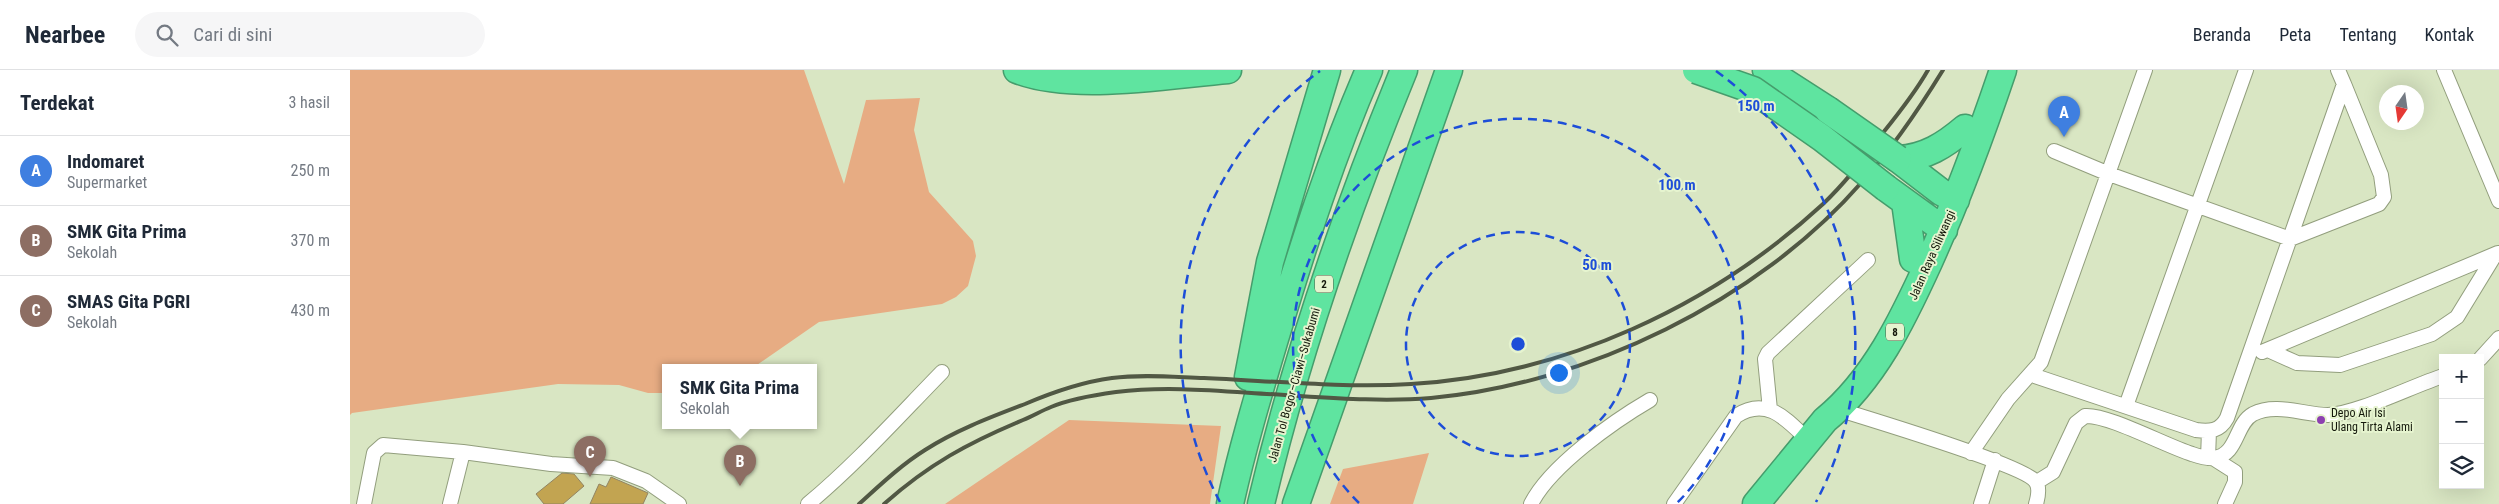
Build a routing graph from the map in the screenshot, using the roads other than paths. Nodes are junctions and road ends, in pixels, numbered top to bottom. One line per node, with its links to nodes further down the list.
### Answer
1 (1017, 70): 2 (highway)
2 (1228, 70)
3 (1327, 70): 41 (highway)
4 (1369, 70): 41 (highway)
5 (1404, 70): 53 (highway, Jalan Tol Bogor–Ciawi–Sukabumi / 2)
6 (1449, 70): 54 (highway)
7 (1696, 70): 20 (highway, bridge)
8 (1766, 70): 18 (highway, bridge)
9 (1987, 70): 16 (highway, Jalan Raya Siliwangi / 8)
10 (2003, 70): 21 (highway, Jalan Raya Siliwangi / 8)
11 (2145, 70): 19 (street)
12 (2246, 70): 23 (street)
13 (2338, 70): 15 (street)
14 (2444, 70): 22 (street)
15 (2344, 84): 25 (street); 25 (street)
16 (1965, 128): 18 (highway); 21 (highway, Jalan Raya Siliwangi / 8)
17 (2054, 151): 19 (street)
18 (1898, 159): 21 (highway)
19 (2109, 174): 23 (street); 34 (street)
20 (1896, 195): 24 (highway); 27 (highway)
21 (1948, 196): 24 (highway, Jalan Raya Siliwangi / 8)
22 (2499, 201)
23 (2196, 204): 25 (street); 37 (street)
24 (1937, 225): 27 (highway, Jalan Raya Siliwangi / 8); 39 (highway, Jalan Raya Siliwangi / 8)
25 (2290, 239): 32 (street)
26 (2497, 254): 30 (street); 30 (street)
27 (1914, 259): 39 (highway, Jalan Raya Siliwangi / 8)
28 (1868, 260): 38 (street)
29 (2499, 338): 31 (street)
30 (2268, 350): 32 (street)
31 (2484, 355)
32 (2247, 359): 40 (street)
33 (942, 372): 51 (street)
34 (2032, 375): 37 (street); 44 (street)
35 (2439, 377): 45 (street)
36 (1650, 400): 55 (street)
37 (2126, 406): 40 (street)
38 (1770, 410): 42 (street); 56 (street)
39 (1831, 412): 42 (highway, Jalan Raya Siliwangi / 8); 44 (street)
40 (2208, 431): 45 (street)
41 (1244, 440): 52 (highway)
42 (1808, 440): 57 (highway, Jalan Raya Siliwangi / 8)
43 (463, 452): 48 (street); 49 (street); 50 (street)
44 (1971, 453): 46 (street)
45 (2211, 458): 47 (street); 60 (street)
46 (1995, 460): 47 (street); 58 (street)
47 (2036, 482): 59 (street)
48 (364, 504)
49 (450, 504)
50 (679, 504)
51 (808, 504)
52 (1230, 504)
53 (1262, 504)
54 (1296, 504)
55 (1531, 504)
56 (1674, 504)
57 (1756, 504)
58 (1981, 504)
59 (2036, 504)
60 (2225, 504)

